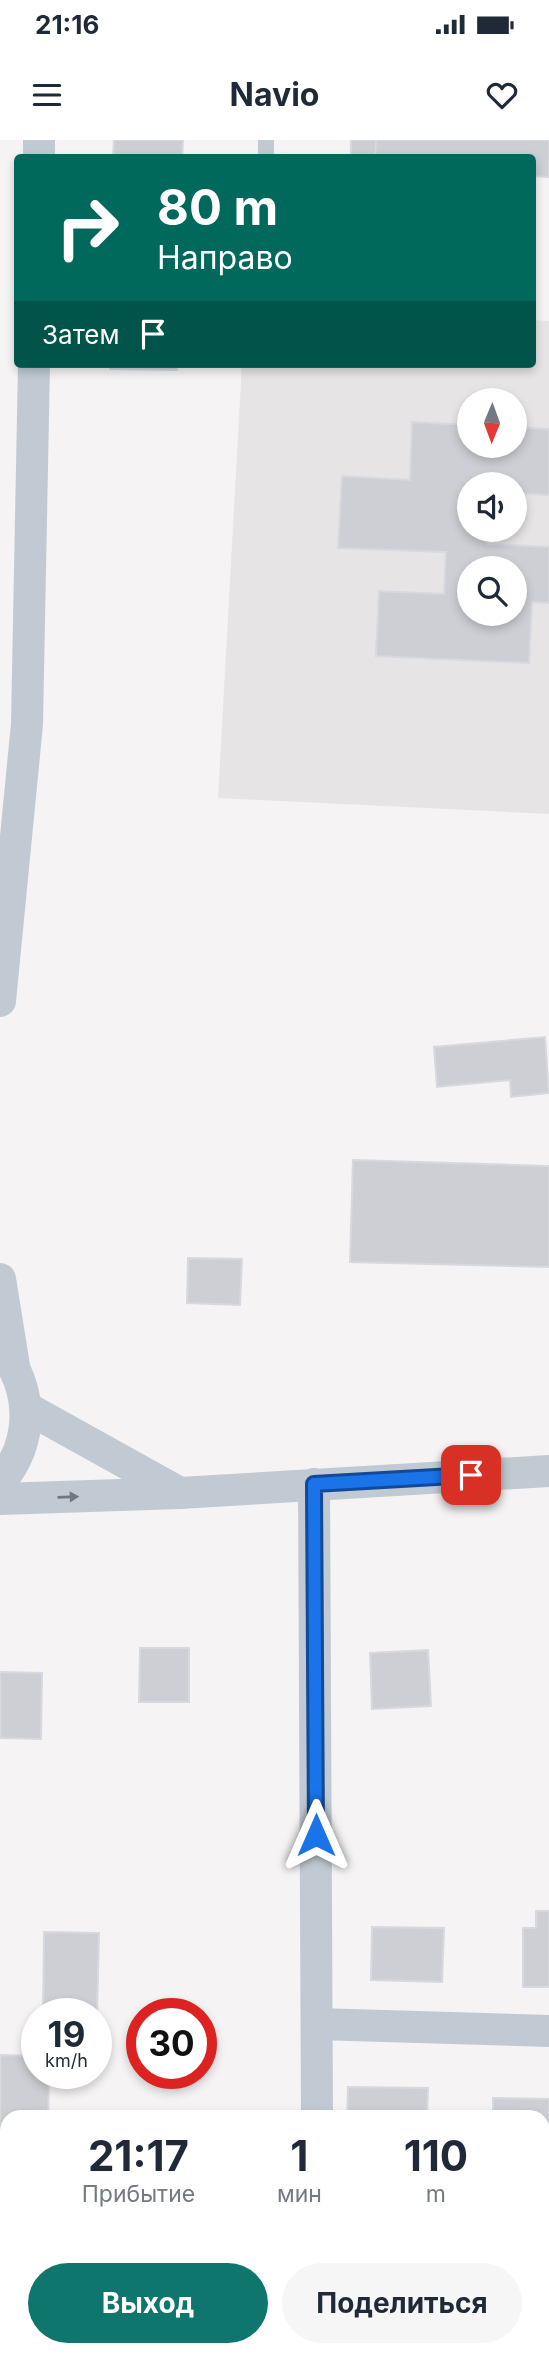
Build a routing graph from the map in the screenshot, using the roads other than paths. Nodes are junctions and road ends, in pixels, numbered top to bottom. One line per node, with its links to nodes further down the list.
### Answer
1 (34, 368): 2 (street)
2 (0, 1001)
3 (0, 1279): 4 (street)
4 (7, 1356): 5 (street)
5 (27, 1408): 7 (street); 9 (street)
6 (549, 1471): 8 (street)
7 (0, 1482)
8 (314, 1484): 9 (street); 11 (street)
9 (180, 1493): 10 (street, one-way to 9)
10 (0, 1499)
11 (317, 2024): 12 (street); 13 (street)
12 (549, 2031)
13 (317, 2110)

